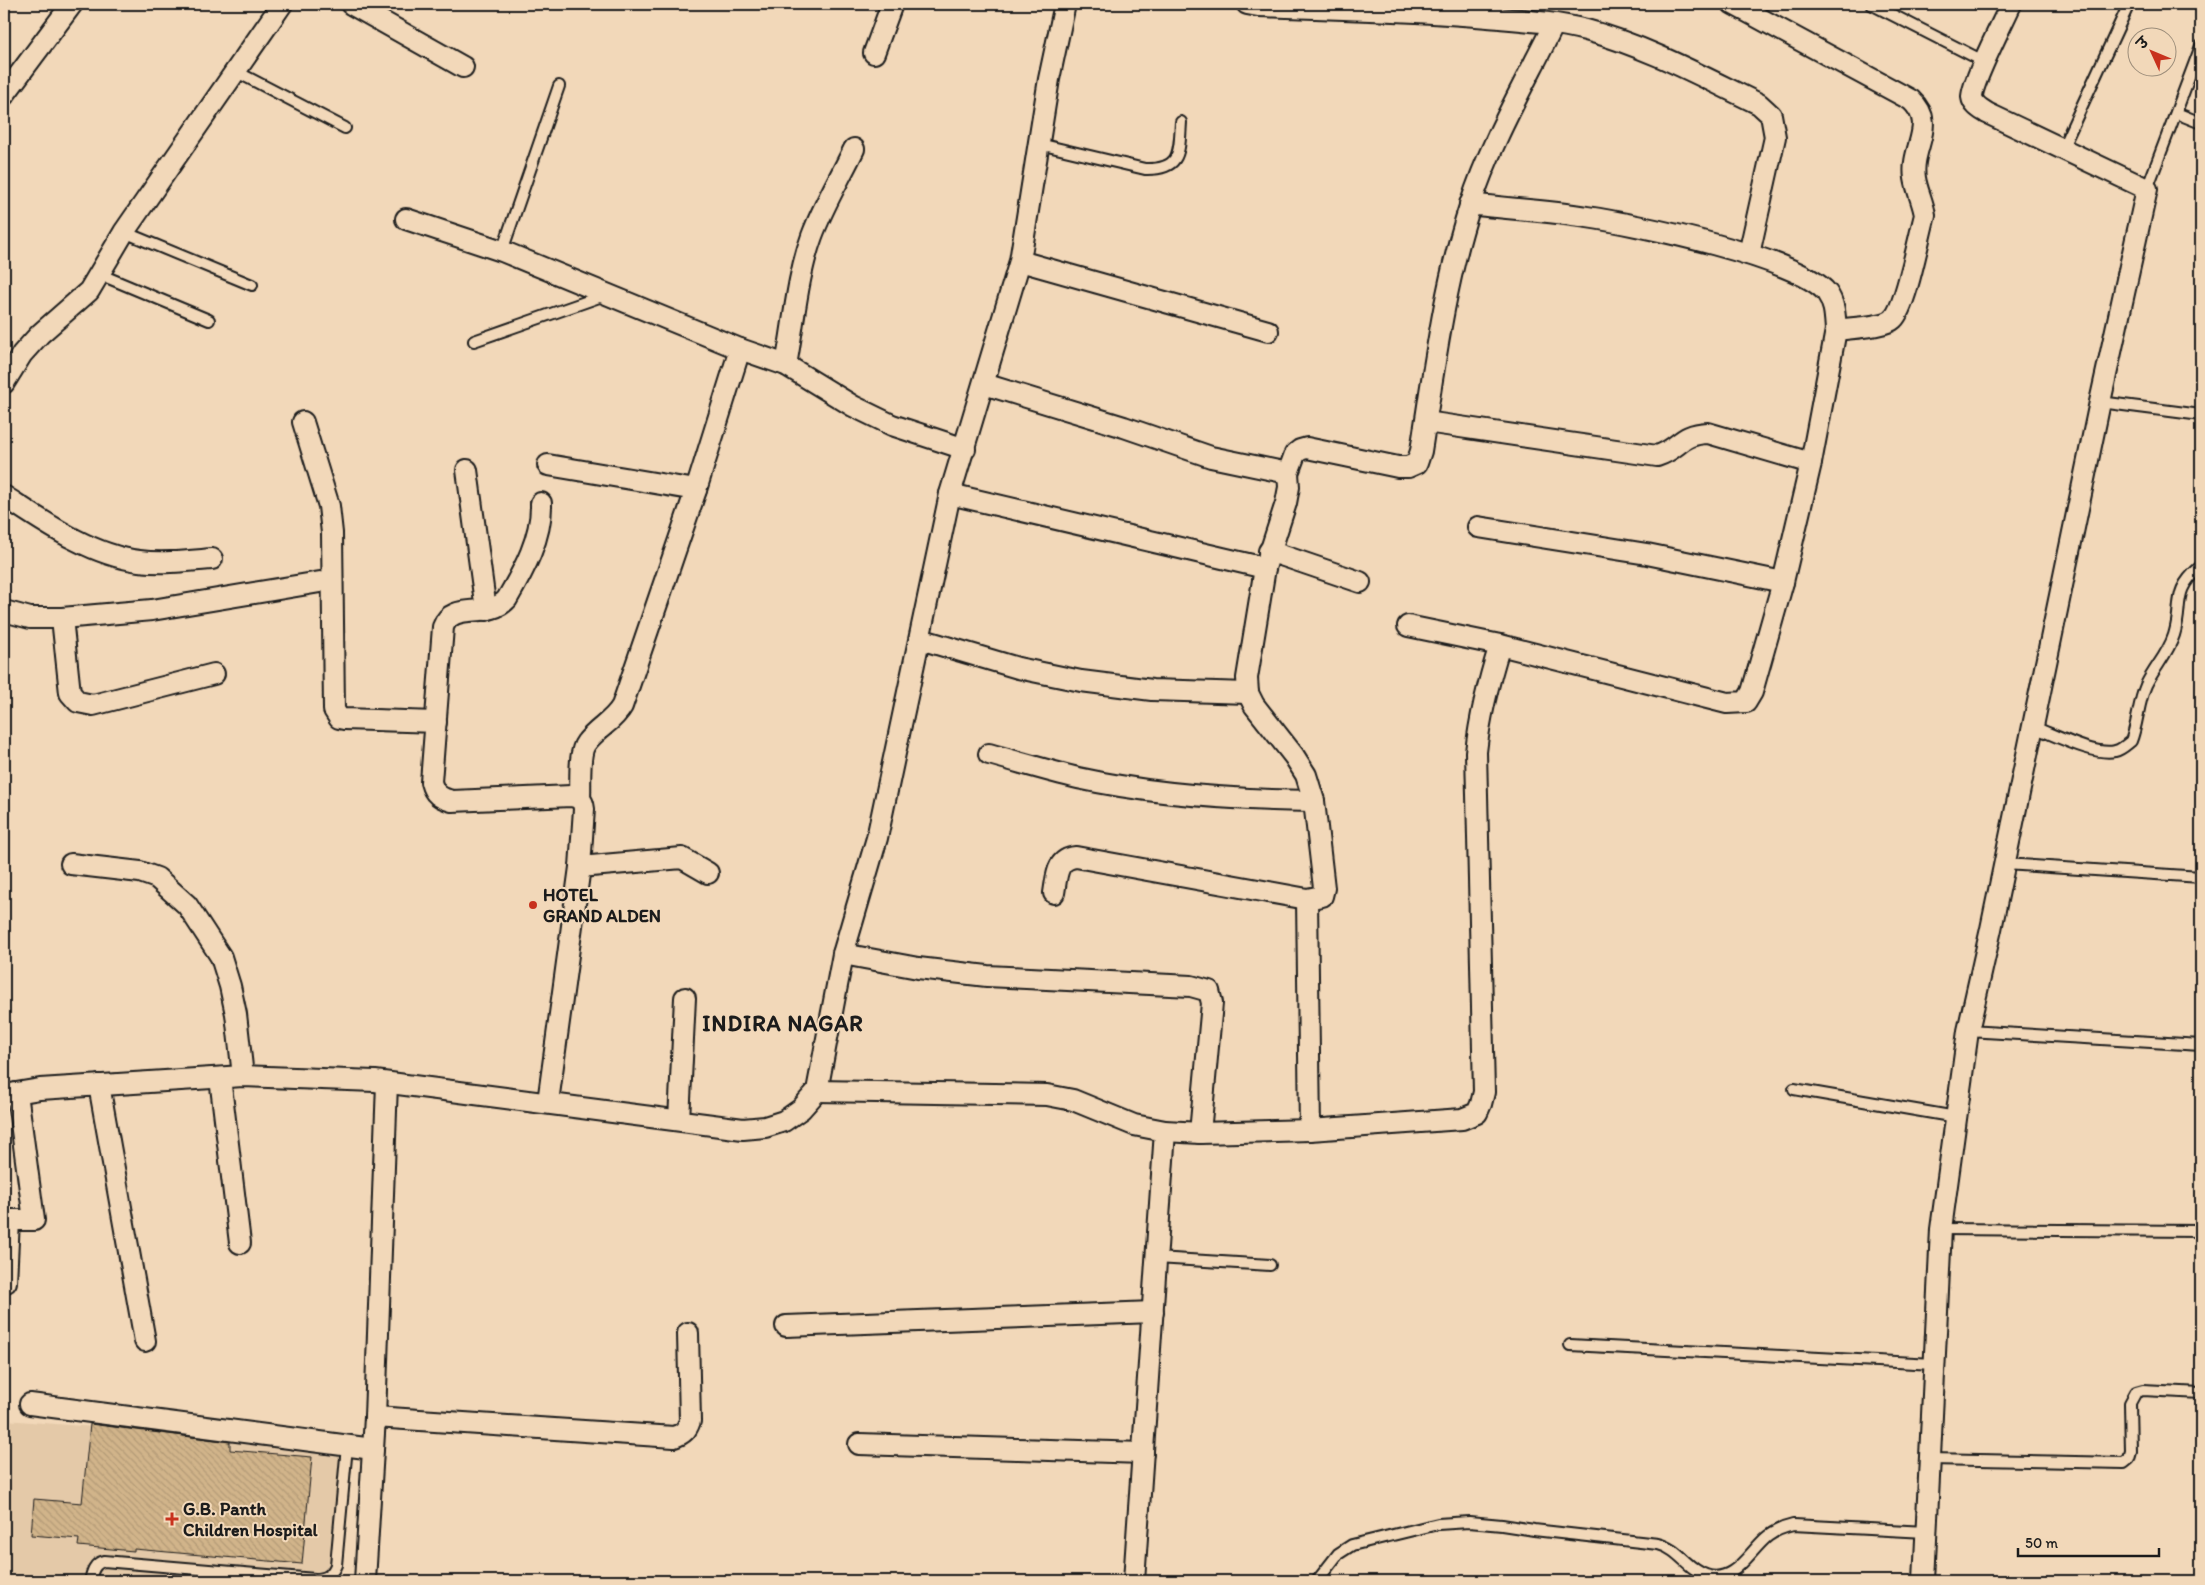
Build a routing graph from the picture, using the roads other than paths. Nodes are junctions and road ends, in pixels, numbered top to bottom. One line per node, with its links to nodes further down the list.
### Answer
1 (72, 4): 19 (street)
2 (282, 4): 17 (street)
3 (351, 4): 16 (street)
4 (892, 4): 14 (street)
5 (1065, 4): 24 (street)
6 (1247, 4): 11 (street)
7 (1732, 4): 38 (street)
8 (1871, 4): 15 (lane)
9 (2012, 4): 15 (street)
10 (2129, 4): 26 (lane)
11 (1430, 8): 12 (street)
12 (1554, 24): 28 (street); 32 (street)
13 (2201, 46): 20 (lane)
14 (874, 53)
15 (1985, 62): 26 (street)
16 (462, 67)
17 (235, 71): 23 (lane); 30 (street)
18 (559, 86): 31 (lane)
19 (4, 95)
20 (2176, 113): 22 (lane); 27 (lane)
21 (1181, 122): 24 (lane)
22 (2201, 123)
23 (346, 128)
24 (1039, 144): 33 (street)
25 (854, 149): 42 (street)
26 (2062, 149): 27 (street)
27 (2147, 189): 45 (street)
28 (1470, 204): 32 (street); 48 (street)
29 (406, 219): 31 (street)
30 (124, 232): 34 (street); 35 (lane)
31 (502, 251): 36 (street)
32 (1749, 254): 38 (street)
33 (1020, 261): 39 (street); 44 (street)
34 (99, 274): 37 (lane); 43 (street)
35 (252, 285)
36 (607, 294): 40 (lane); 41 (street)
37 (209, 320)
38 (1836, 330): 50 (street)
39 (1268, 331)
40 (474, 341)
41 (740, 349): 42 (street); 54 (street)
42 (786, 365): 49 (street)
43 (4, 383)
44 (984, 384): 49 (street); 53 (street)
45 (2100, 402): 46 (lane); 74 (street)
46 (2201, 415)
47 (303, 422): 73 (street)
48 (1426, 422): 50 (street); 53 (street)
49 (965, 450): 55 (street)
50 (1811, 463): 64 (street)
51 (548, 465): 54 (street)
52 (467, 470): 65 (street)
53 (1288, 473): 60 (street)
54 (696, 490): 76 (street)
55 (950, 494): 60 (street); 69 (street)
56 (4, 496): 59 (street)
57 (541, 503): 65 (street)
58 (1478, 527): 64 (street)
59 (212, 559)
60 (1267, 560): 63 (street); 72 (street)
61 (2201, 566): 74 (lane)
62 (320, 582): 67 (street)
63 (1360, 582)
64 (1783, 582): 70 (street)
65 (486, 610): 73 (street)
66 (4, 611): 67 (street)
67 (62, 618): 71 (street)
68 (1408, 626): 70 (street)
69 (920, 639): 72 (street); 85 (street)
70 (1500, 645): 99 (street)
71 (214, 674)
72 (1248, 693): 77 (street)
73 (436, 722): 76 (street)
74 (2033, 727): 79 (street)
75 (989, 754): 77 (street)
76 (580, 798): 80 (street)
77 (1314, 802): 84 (street)
78 (71, 864): 89 (street)
79 (2005, 864): 82 (lane); 87 (street)
80 (580, 867): 81 (street); 96 (street)
81 (708, 873)
82 (2201, 876)
83 (1054, 893): 84 (street)
84 (1308, 899): 99 (street)
85 (843, 954): 94 (street); 101 (street)
86 (685, 998): 98 (street)
87 (1968, 1031): 88 (lane); 97 (street)
88 (2201, 1045)
89 (243, 1076): 90 (street); 91 (street)
90 (220, 1078): 92 (street); 104 (street)
91 (388, 1083): 96 (street); 116 (street)
92 (99, 1085): 95 (street); 111 (street)
93 (1794, 1089): 97 (lane)
94 (816, 1091): 98 (street); 100 (street)
95 (10, 1094): 107 (street)
96 (548, 1102): 98 (street)
97 (1956, 1117): 102 (street)
98 (679, 1120)
99 (1310, 1130): 101 (street)
100 (1166, 1131): 101 (street); 105 (street)
101 (1200, 1133)
102 (1942, 1229): 103 (lane); 113 (street)
103 (2201, 1231)
104 (240, 1242)
105 (1157, 1258): 106 (lane); 108 (street)
106 (1270, 1265)
107 (6, 1282)
108 (1153, 1312): 109 (street); 120 (street)
109 (786, 1326)
110 (688, 1333): 116 (street)
111 (144, 1341)
112 (1570, 1345): 113 (lane)
113 (1934, 1364): 121 (street)
114 (2201, 1393): 121 (lane)
115 (30, 1404): 118 (street)
116 (375, 1417): 119 (street)
117 (858, 1444): 120 (street)
118 (347, 1446): 119 (street); 123 (lane)
119 (373, 1449): 124 (street)
120 (1143, 1453): 125 (street)
121 (1930, 1459): 122 (street)
122 (1926, 1532): 126 (lane); 127 (street)
123 (90, 1581)
124 (365, 1581)
125 (1134, 1581)
126 (1317, 1581)
127 (1924, 1581)

